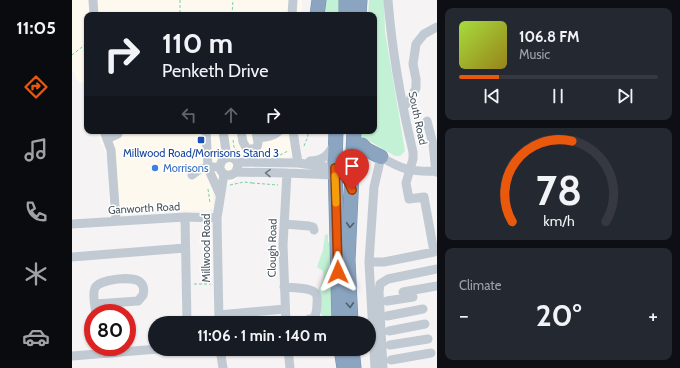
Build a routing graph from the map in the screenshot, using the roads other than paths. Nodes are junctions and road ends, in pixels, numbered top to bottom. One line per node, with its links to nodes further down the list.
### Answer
1 (93, 0): 7 (street)
2 (293, 0): 8 (street)
3 (318, 0): 9 (highway)
4 (346, 0): 10 (highway)
5 (360, 0): 11 (highway)
6 (388, 0): 13 (street, South Road)
7 (94, 12)
8 (292, 12)
9 (317, 12)
10 (346, 12)
11 (359, 12)
12 (437, 27): 13 (street)
13 (403, 107): 34 (street, South Road)
14 (427, 121): 36 (street)
15 (118, 134): 23 (street)
16 (206, 134): 31 (street)
17 (223, 134): 27 (street)
18 (242, 134): 24 (street)
19 (276, 134): 24 (street)
20 (294, 134): 30 (street)
21 (345, 134): 33 (highway)
22 (354, 134): 39 (highway)
23 (106, 135): 43 (street)
24 (257, 135)
25 (336, 137): 30 (street); 33 (highway)
26 (362, 145): 28 (highway)
27 (227, 157): 29 (street); 32 (street)
28 (381, 157): 34 (street); 49 (street)
29 (238, 162): 30 (street); 35 (street)
30 (298, 163): 33 (street)
31 (208, 168): 32 (street); 38 (street); 40 (street)
32 (222, 170): 35 (street); 40 (street, Millwood Road)
33 (337, 171): 37 (street); 39 (street); 64 (highway)
34 (409, 171): 36 (street); 49 (street, South Road)
35 (236, 172): 37 (street, one-way to 35)
36 (437, 172)
37 (287, 173): 45 (street, Clough Road)
38 (192, 175)
39 (352, 190): 65 (highway, one-way to 65)
40 (220, 195): 42 (street, Millwood Road)
41 (185, 218): 42 (street, Ganworth Road); 43 (street, Ganworth Road); 47 (street)
42 (217, 218): 60 (street, Millwood Road)
43 (116, 221): 44 (street, Ganworth Road)
44 (72, 224)
45 (284, 224): 46 (street); 52 (street, Clough Road)
46 (314, 230)
47 (185, 248): 48 (street); 59 (street)
48 (72, 257)
49 (369, 262): 85 (street)
50 (437, 269): 86 (street)
51 (437, 286): 53 (street)
52 (284, 287): 57 (street, Clough Road); 63 (street)
53 (403, 292)
54 (420, 295): 55 (street)
55 (387, 302)
56 (96, 309): 56 (street)
57 (285, 309): 61 (street); 62 (street, Clough Road)
58 (423, 309): 66 (street)
59 (187, 316)
60 (219, 316)
61 (239, 316)
62 (286, 316)
63 (315, 316)
64 (339, 316)
65 (350, 316)
66 (387, 316)
67 (425, 324): 68 (street)
68 (389, 331)
69 (428, 339): 70 (street)
70 (390, 345)
71 (136, 349): 72 (street)
72 (148, 349)
73 (84, 353): 75 (street)
74 (431, 353): 80 (street)
75 (72, 356)
76 (221, 356): 81 (street)
77 (289, 356): 82 (street)
78 (342, 356): 83 (highway)
79 (353, 356): 84 (highway)
80 (391, 360)
81 (222, 368)
82 (290, 368)
83 (344, 368)
84 (354, 368)
85 (375, 368)
86 (383, 368)

